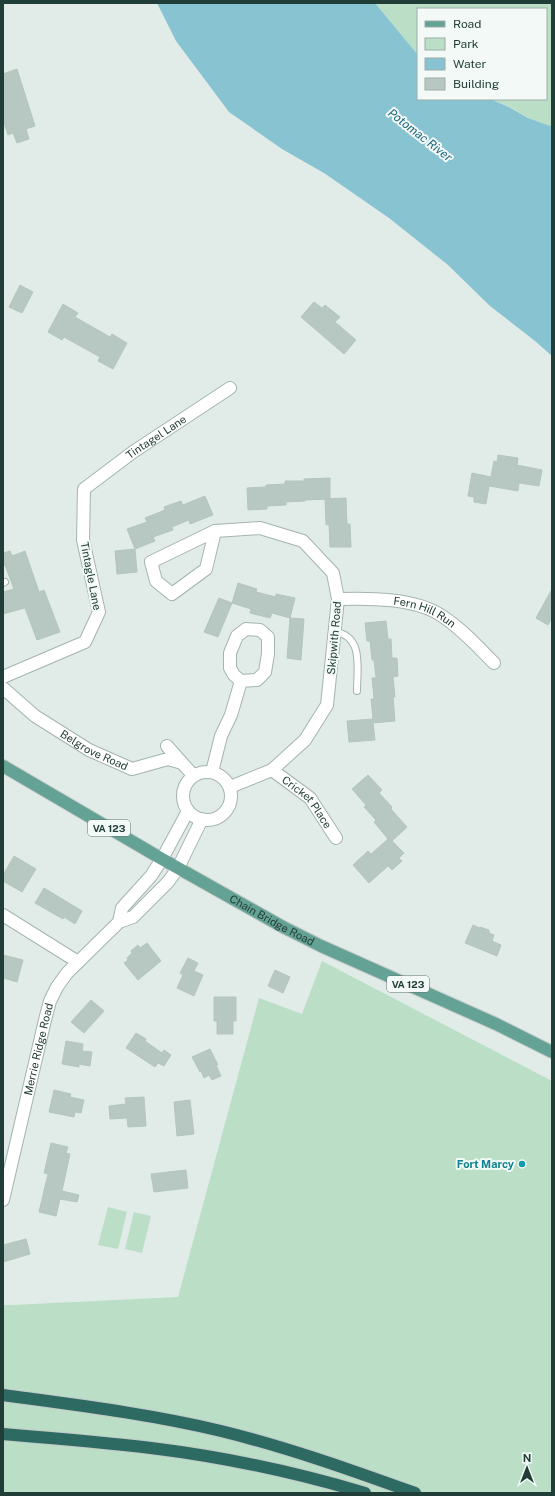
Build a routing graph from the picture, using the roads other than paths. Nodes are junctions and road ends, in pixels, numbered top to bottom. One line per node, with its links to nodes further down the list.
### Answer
1 (230, 388): 2 (street, Tintagel Lane)
2 (84, 489): 7 (street, Tintagle Lane)
3 (215, 531): 3 (street, Skipwith Road); 4 (street, Skipwith Road)
4 (338, 599): 5 (street, Skipwith Road); 6 (street, Fern Hill Run)
5 (335, 632): 10 (lane); 14 (street, Skipwith Road)
6 (494, 663)
7 (3, 677)
8 (241, 681): 15 (street)
9 (3, 688): 12 (street, Belgrove Road)
10 (357, 691)
11 (167, 746): 12 (street)
12 (182, 764): 16 (street)
13 (3, 766): 21 (main road, Chain Bridge Road / VA 123)
14 (272, 770): 17 (street, Skipwith Road); 20 (street, Cricket Place)
15 (212, 772): 16 (street); 17 (street)
16 (193, 776): 18 (street)
17 (230, 787): 19 (street)
18 (188, 811): 19 (street); 21 (street, Merrie Ridge Road)
19 (202, 819): 22 (street, Merrie Ridge Road)
20 (336, 838)
21 (162, 859): 22 (main road, Chain Bridge Road / VA 123); 24 (street, Merrie Ridge Road)
22 (178, 868): 24 (street, Merrie Ridge Road); 26 (main road, Chain Bridge Road / VA 123)
23 (3, 915): 25 (street)
24 (119, 922): 25 (street, Merrie Ridge Road)
25 (78, 962): 27 (street, Merrie Ridge Road)
26 (552, 1052)
27 (3, 1200)
28 (3, 1395): 31 (highway)
29 (3, 1434): 30 (highway)
30 (366, 1493)
31 (415, 1493)

